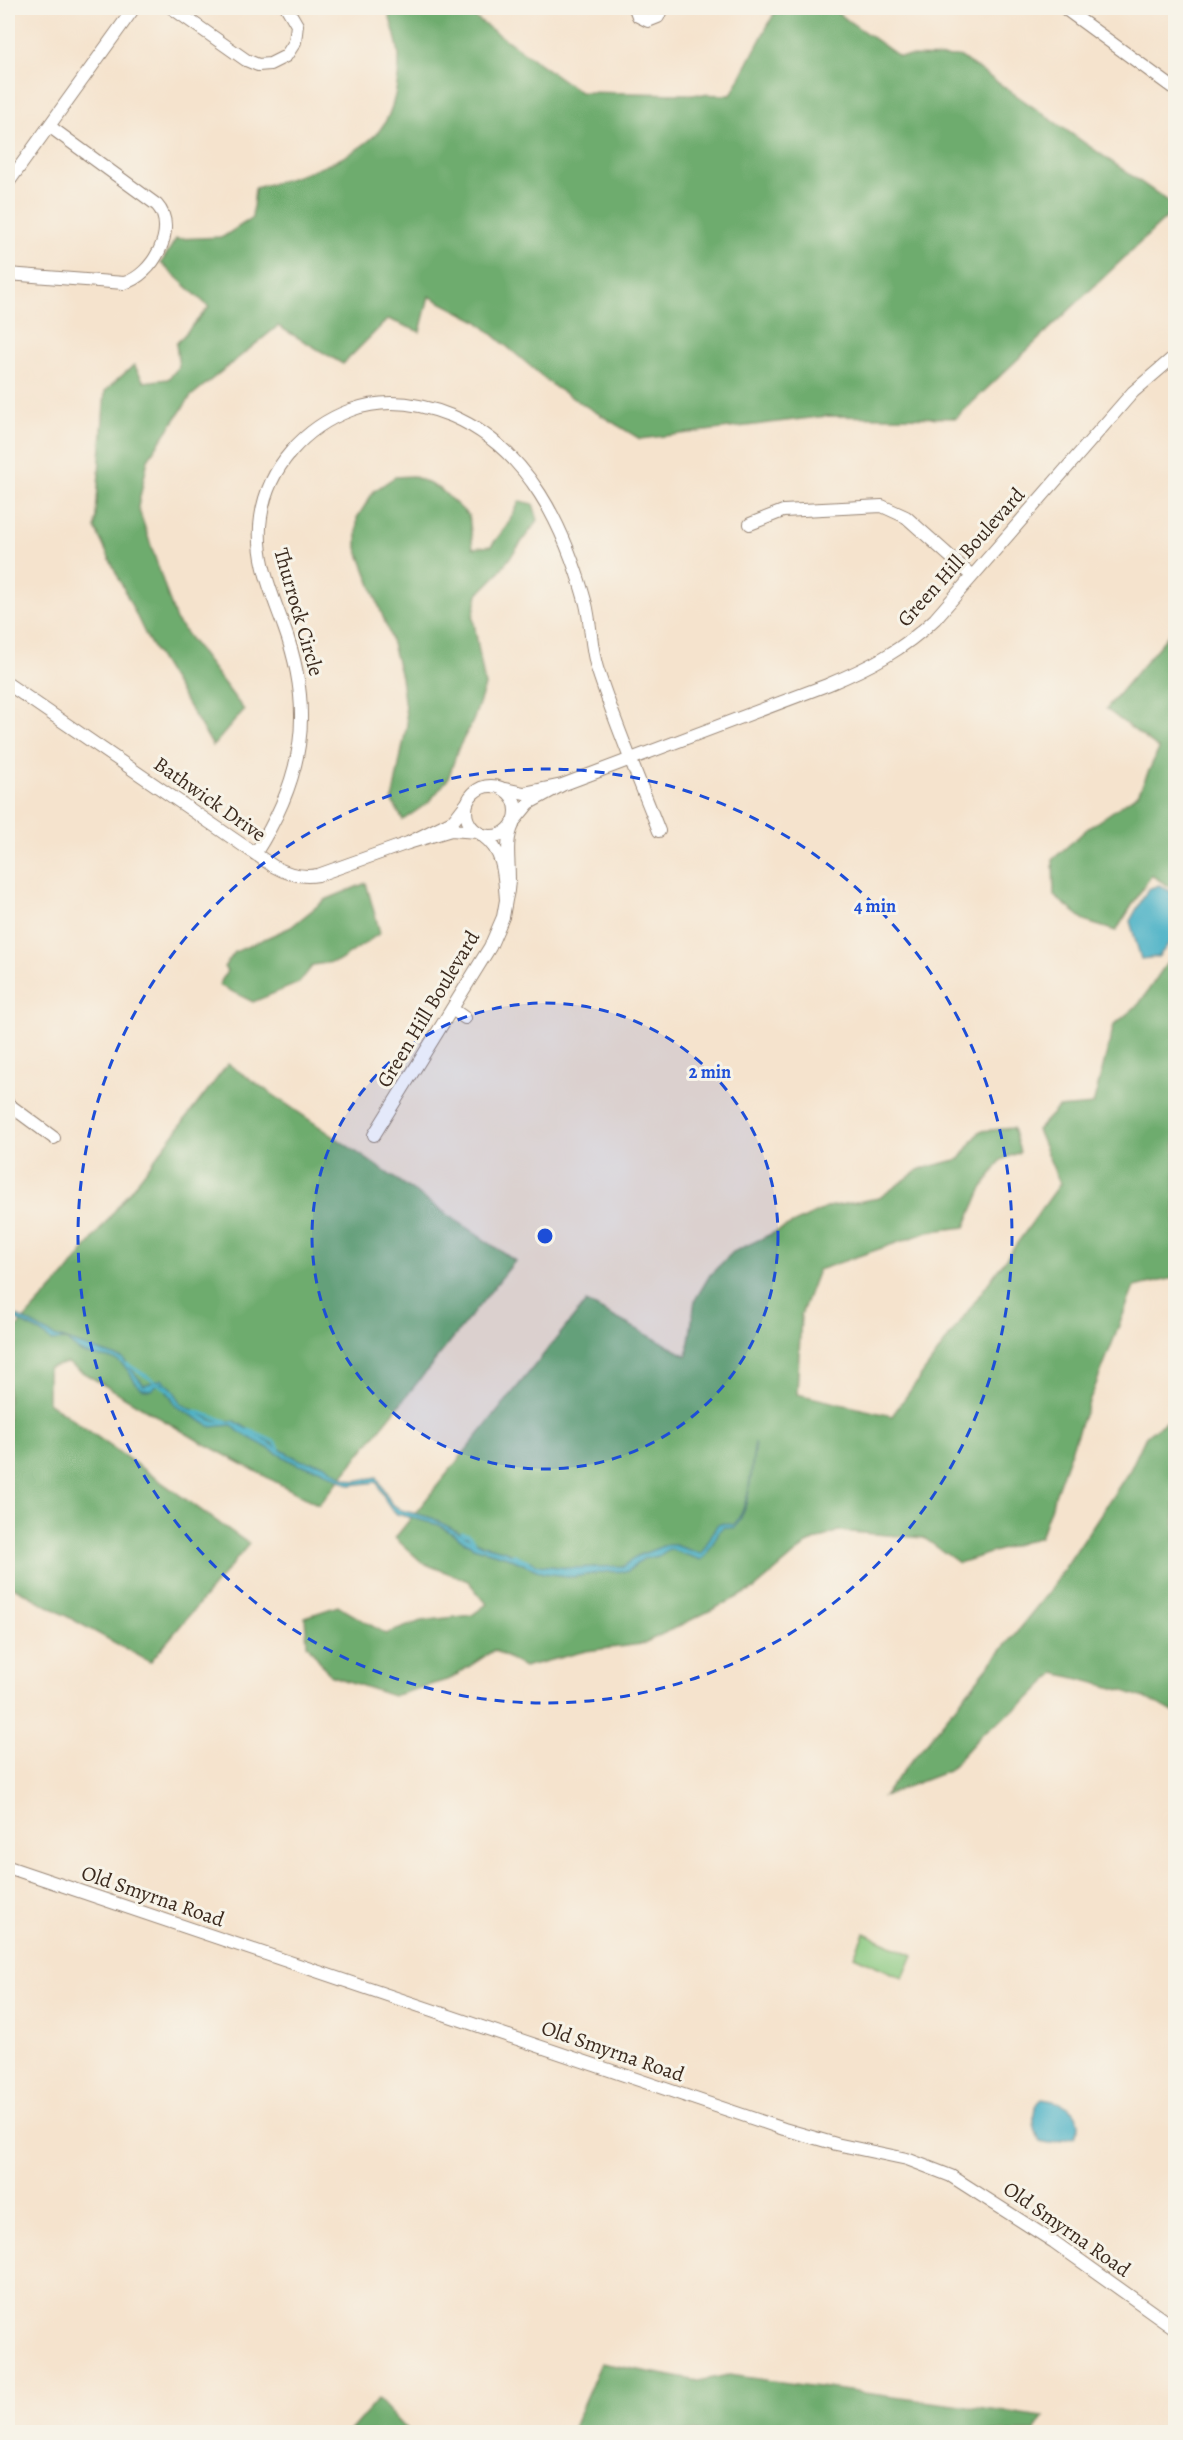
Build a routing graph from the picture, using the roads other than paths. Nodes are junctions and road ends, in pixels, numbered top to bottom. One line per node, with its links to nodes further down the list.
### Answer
1 (134, 8): 8 (street)
2 (172, 8): 3 (street)
3 (287, 8)
4 (635, 8): 5 (street)
5 (662, 8)
6 (1064, 8): 7 (street)
7 (1176, 90)
8 (48, 126): 9 (street); 10 (street)
9 (8, 183)
10 (8, 274)
11 (1176, 355): 13 (street, Green Hill Boulevard)
12 (750, 524): 13 (street)
13 (972, 576): 15 (street, Green Hill Boulevard)
14 (8, 684): 23 (street, Bathwick Drive)
15 (630, 758): 16 (street, Green Hill Boulevard); 20 (street, Thurrock Circle); 23 (street, Thurrock Circle)
16 (562, 784): 17 (street, Green Hill Boulevard); 19 (street, Green Hill Boulevard)
17 (500, 788): 18 (street); 19 (street)
18 (467, 802): 21 (street); 22 (street, Bathwick Drive)
19 (514, 823): 21 (street); 24 (street, Green Hill Boulevard)
20 (659, 831)
21 (479, 834): 22 (street, Bathwick Drive); 24 (street, Green Hill Boulevard)
22 (408, 843): 23 (street, Bathwick Drive)
23 (255, 854)
24 (506, 900): 25 (street, Green Hill Boulevard)
25 (452, 1009): 26 (street); 28 (street, Green Hill Boulevard)
26 (465, 1018)
27 (8, 1104): 29 (street)
28 (374, 1135)
29 (54, 1138)
30 (8, 1868): 31 (street, Old Smyrna Road)
31 (1176, 2329)

